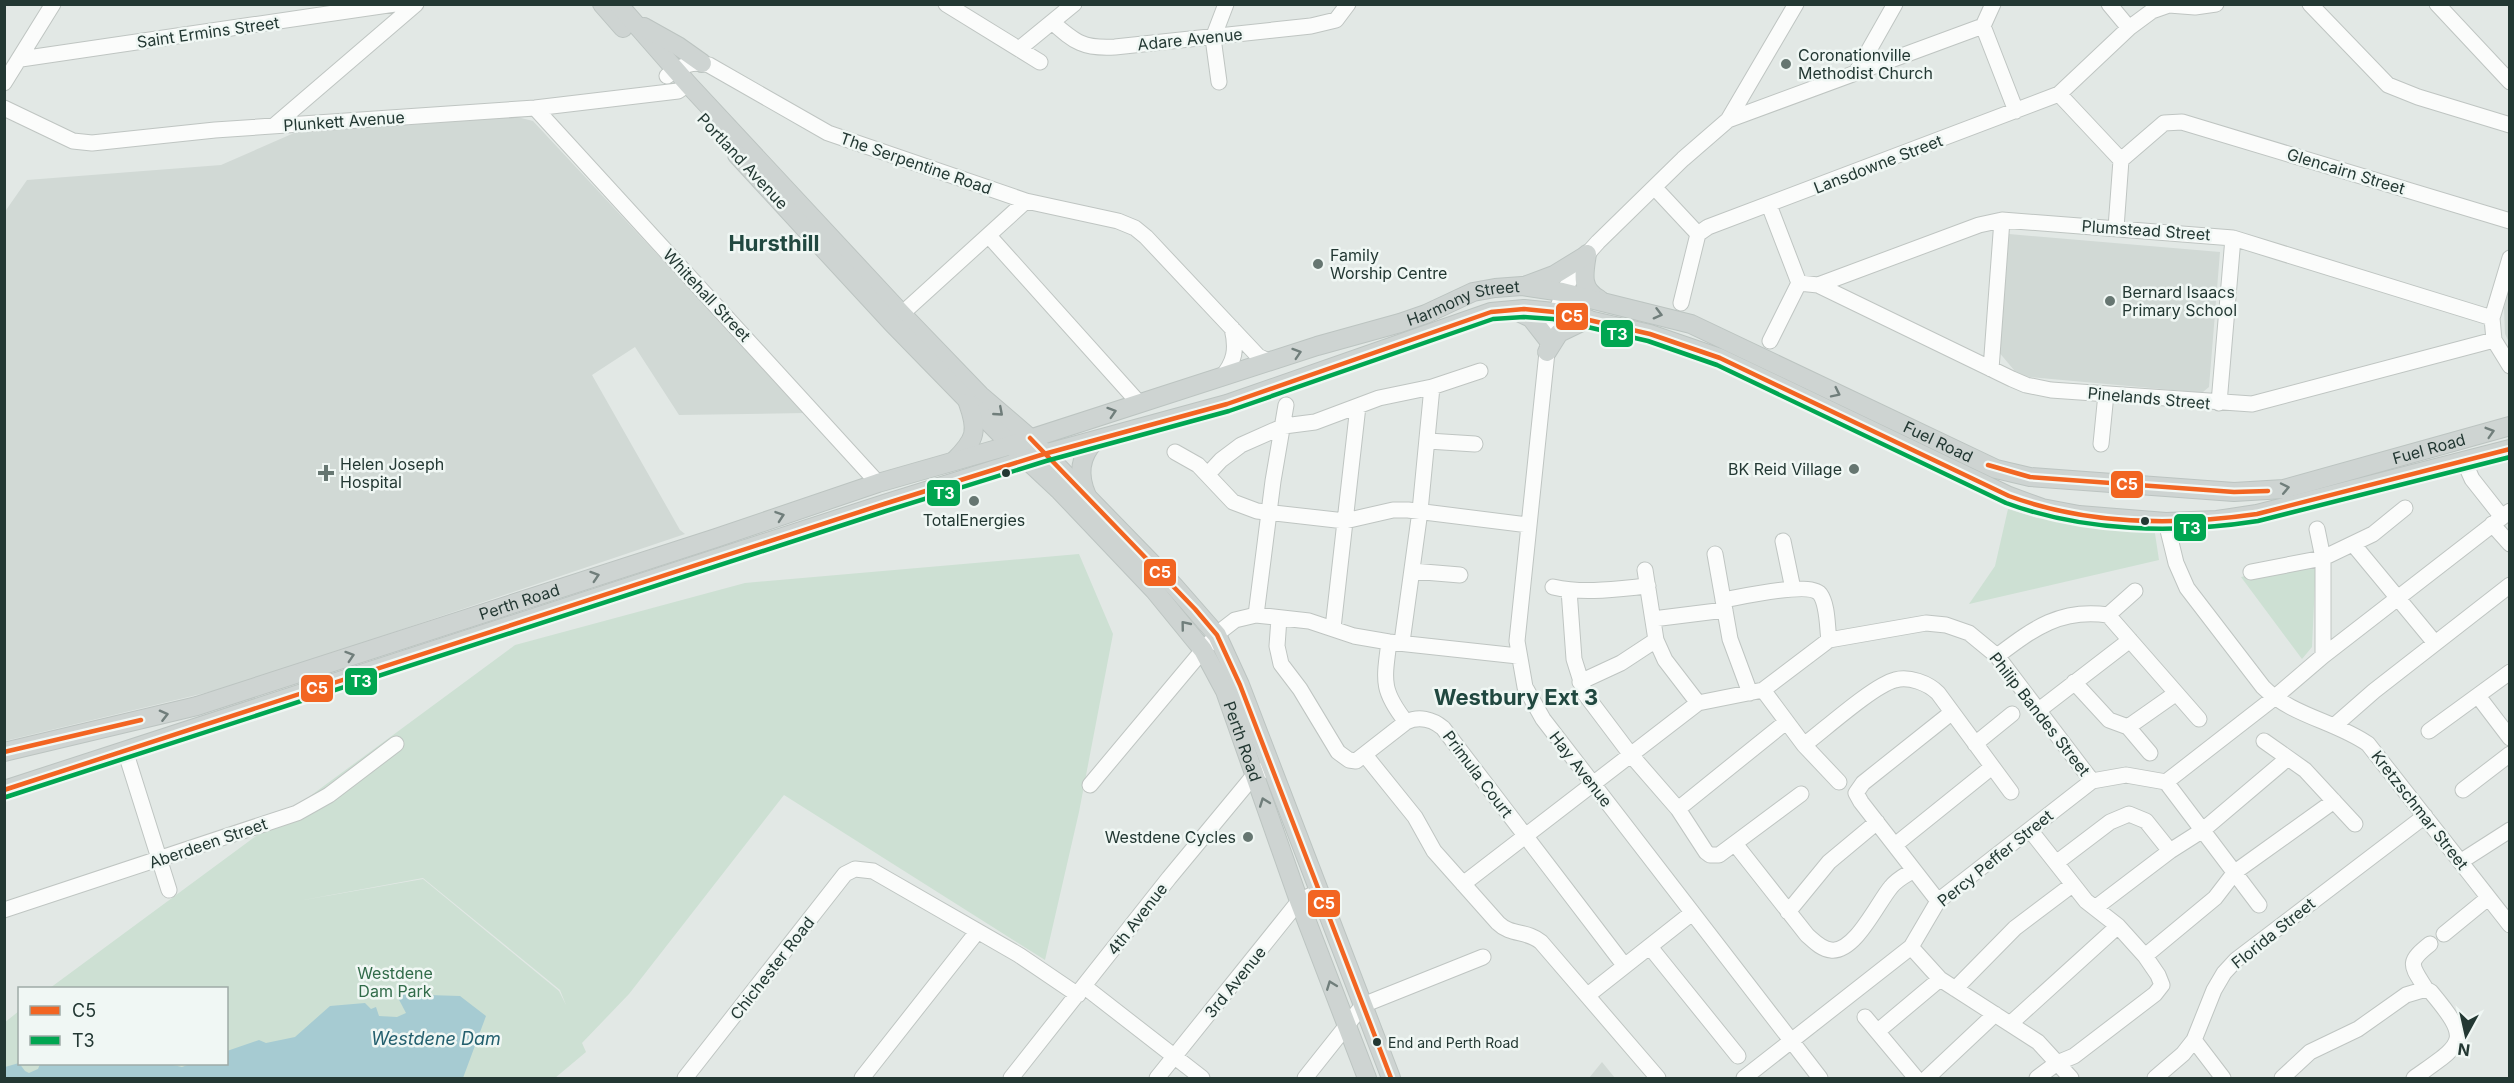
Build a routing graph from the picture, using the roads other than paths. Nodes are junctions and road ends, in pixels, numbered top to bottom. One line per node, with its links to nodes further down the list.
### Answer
1 (53, 4): 23 (street)
2 (395, 4): 23 (street, Saint Ermins Street)
3 (417, 4): 36 (street)
4 (602, 4): 27 (main road, Portland Avenue)
5 (618, 4): 17 (main road, Portland Avenue)
6 (946, 4): 22 (street)
7 (1074, 4): 18 (street)
8 (1226, 4): 21 (street)
9 (1348, 4): 21 (street, Adare Avenue)
10 (1796, 4): 35 (street)
11 (1895, 4): 26 (street)
12 (1993, 4): 19 (street)
13 (2109, 4): 20 (street)
14 (2216, 4): 20 (street)
15 (2310, 4): 37 (street)
16 (2437, 4): 29 (street)
17 (634, 22): 25 (main road); 27 (main road, Portland Avenue)
18 (1052, 22): 21 (street, Adare Avenue); 22 (street)
19 (1983, 26): 26 (street); 34 (street)
20 (2129, 27): 31 (street)
21 (1213, 38): 28 (street)
22 (1019, 48): 24 (street)
23 (21, 59): 30 (street)
24 (1040, 62)
25 (702, 63): 27 (street); 40 (street, The Serpentine Road)
26 (1856, 73): 35 (street)
27 (678, 80): 33 (street, Plunkett Avenue); 58 (main road, Portland Avenue)
28 (1219, 82)
29 (2510, 82)
30 (4, 83)
31 (2059, 94): 34 (street, Lansdowne Street); 38 (street)
32 (4, 108): 36 (street, Plunkett Avenue)
33 (535, 108): 36 (street, Plunkett Avenue); 93 (street, Whitehall Street)
34 (2016, 111): 41 (street, Lansdowne Street)
35 (1728, 120): 39 (street)
36 (274, 125)
37 (2510, 125)
38 (2121, 160): 43 (street, Glencairn Street); 44 (street)
39 (1655, 188): 45 (street); 48 (street)
40 (1026, 201): 46 (street); 61 (street, The Serpentine Road)
41 (1769, 205): 45 (street, Lansdowne Street); 50 (street)
42 (2002, 220): 44 (street, Plumstead Street); 51 (street, Plumstead Street); 67 (street)
43 (2510, 221)
44 (2116, 228): 47 (street, Plumstead Street)
45 (1698, 234): 55 (street)
46 (989, 236): 58 (street); 73 (street)
47 (2233, 238): 59 (street, Plumstead Street); 74 (street)
48 (1586, 255): 52 (main road); 53 (street); 54 (main road)
49 (2510, 258): 59 (street)
50 (1799, 283): 51 (street, Plumstead Street); 63 (street)
51 (1818, 285): 67 (street, Pinelands Street)
52 (1522, 286): 53 (main road, Harmony Street); 65 (main road, Harmony Street, one-way to 52)
53 (1562, 292): 54 (main road, Fuel Road); 57 (street, Hay Avenue)
54 (1601, 301): 78 (main road, Fuel Road, one-way to 78)
55 (1681, 303)
56 (1508, 309): 57 (main road, Harmony Street); 64 (main road); 80 (main road, Harmony Street)
57 (1554, 312): 60 (main road, Fuel Road); 64 (street, Hay Avenue)
58 (896, 318): 72 (main road, Portland Avenue); 79 (main road, Portland Avenue, one-way to 79)
59 (2492, 318): 62 (street)
60 (1588, 319): 64 (main road); 101 (main road, Fuel Road)
61 (1232, 328): 65 (street, The Serpentine Road); 69 (street)
62 (2494, 339): 66 (street); 74 (street, Pinelands Street)
63 (1770, 341)
64 (1548, 347): 102 (street, Hay Avenue)
65 (1270, 362): 69 (main road, Harmony Street)
66 (2510, 366)
67 (1991, 369): 71 (street, Pinelands Street)
68 (1479, 371): 70 (street)
69 (1221, 378): 73 (main road, Harmony Street)
70 (1432, 387): 76 (street); 81 (street)
71 (2106, 394): 74 (street, Pinelands Street); 83 (street)
72 (967, 400): 84 (main road, Portland Avenue); 89 (main road)
73 (1138, 403): 79 (main road, Harmony Street, one-way to 73)
74 (2219, 403)
75 (1286, 405): 77 (street)
76 (1358, 406): 77 (street); 100 (street)
77 (1284, 426): 92 (street); 98 (street)
78 (2510, 426)
79 (1030, 438): 84 (main road, Harmony Street); 87 (main road, Perth Road)
80 (1095, 441): 87 (main road, Harmony Street); 95 (main road)
81 (1428, 441): 82 (street); 97 (street)
82 (1475, 444)
83 (2101, 444)
84 (1011, 445): 88 (main road, Perth Road); 89 (main road, Perth Road)
85 (2510, 449): 90 (main road, Fuel Road)
86 (1175, 452): 92 (street)
87 (1044, 454): 88 (main road, Perth Road); 95 (main road, Perth Road)
88 (1026, 460): 91 (main road, Perth Road); 94 (main road, Perth Road)
89 (953, 461): 93 (main road, Perth Road)
90 (2464, 461): 99 (street); 101 (main road, Fuel Road)
91 (994, 470): 94 (main road); 170 (main road, Perth Road)
92 (1208, 474): 98 (street)
93 (878, 483): 156 (main road, Perth Road, one-way to 93)
94 (1060, 491): 130 (main road, Perth Road, one-way to 94)
95 (1088, 498): 124 (main road, Perth Road)
96 (2405, 508): 105 (street)
97 (1420, 511): 100 (street); 102 (street); 109 (street)
98 (1269, 514): 100 (street); 119 (street)
99 (2501, 517): 106 (street); 117 (street)
100 (1345, 521): 123 (street)
101 (2166, 522): 140 (street, Kretzschmar Street)
102 (1528, 525): 131 (street, Hay Avenue)
103 (2317, 529): 108 (street)
104 (1783, 541): 114 (street)
105 (2353, 544): 108 (street); 117 (street)
106 (2510, 544)
107 (1715, 554): 118 (street)
108 (2323, 558): 110 (street); 133 (street)
109 (1412, 571): 111 (street); 128 (street)
110 (2251, 572)
111 (1460, 575)
112 (2510, 585): 129 (street)
113 (1553, 587): 115 (street)
114 (1793, 589): 118 (street); 126 (street)
115 (1569, 590): 122 (street); 135 (street)
116 (2134, 591): 120 (street)
117 (2396, 597): 129 (street); 133 (street)
118 (1724, 605): 122 (street); 137 (street)
119 (1256, 615): 121 (street); 124 (street)
120 (2108, 615): 127 (street); 132 (street)
121 (1279, 618): 123 (street); 159 (street)
122 (1653, 619): 125 (street)
123 (1333, 628): 128 (street)
124 (1217, 635): 130 (street); 164 (main road, Perth Road)
125 (1656, 640): 135 (street); 141 (street)
126 (1829, 640): 132 (street, Philip Bandes Street); 137 (street, Philip Bandes Street)
127 (2130, 640): 136 (street); 138 (street)
128 (1395, 642): 131 (street); 146 (street)
129 (2434, 643): 148 (street)
130 (1203, 650): 164 (main road, Perth Road); 169 (street)
131 (1518, 656): 168 (street, Hay Avenue)
132 (1997, 656): 142 (street, Philip Bandes Street)
133 (2323, 656): 140 (street)
134 (2510, 672): 139 (street)
135 (1580, 682): 160 (street)
136 (2074, 682): 142 (street); 149 (street)
137 (1756, 692): 141 (street, Philip Bandes Street); 147 (street)
138 (2175, 694): 145 (street); 149 (street)
139 (2478, 696): 150 (street); 151 (street)
140 (2274, 698): 148 (street, Kretzschmar Street); 167 (street)
141 (1698, 703): 160 (street, Philip Bandes Street)
142 (2039, 710): 165 (street, Philip Bandes Street)
143 (1951, 713): 154 (street); 155 (street); 177 (street)
144 (2012, 714): 154 (street)
145 (2199, 719)
146 (1406, 722): 159 (street); 182 (street, Primula Court)
147 (1786, 722): 155 (street); 175 (street)
148 (2334, 726): 176 (street, Kretzschmar Street)
149 (2128, 727): 157 (street)
150 (2429, 731)
151 (2510, 738)
152 (2264, 741): 161 (street)
153 (396, 744): 186 (street, Aberdeen Street)
154 (1975, 744): 163 (street)
155 (1804, 745): 166 (street)
156 (4, 752)
157 (2150, 753)
158 (2510, 754): 171 (street)
159 (1365, 755): 191 (street)
160 (1630, 755): 168 (street, Philip Bandes Street); 175 (street)
161 (2288, 758): 174 (street); 180 (street)
162 (128, 760): 186 (street)
163 (1992, 767): 172 (street); 183 (street)
164 (1262, 771): 194 (main road, Perth Road); 196 (main road, Perth Road, one-way to 164); 216 (street, 4th Avenue)
165 (2092, 781): 167 (street, Percy Peffer Street); 179 (street, Percy Peffer Street)
166 (1839, 782)
167 (2166, 782): 180 (street)
168 (1593, 783): 182 (street, Philip Bandes Street); 202 (street, Hay Avenue)
169 (1090, 785)
170 (4, 790)
171 (2463, 790)
172 (2011, 792)
173 (1801, 794): 184 (street)
174 (2334, 801): 178 (street); 190 (street)
175 (1678, 809): 184 (street)
176 (2425, 816): 187 (street, Kretzschmar Street); 224 (street, Florida Street)
177 (1877, 822): 183 (street); 201 (street)
178 (2355, 824)
179 (2030, 830): 188 (street); 197 (street, Percy Peffer Street)
180 (2203, 830): 185 (street); 190 (street)
181 (2510, 830): 187 (street)
182 (1525, 836): 191 (street, Philip Bandes Street); 212 (street, Primula Court)
183 (1895, 844): 189 (street)
184 (1736, 845): 201 (street)
185 (2170, 851): 188 (street); 199 (street)
186 (159, 860): 193 (street); 200 (street, Aberdeen Street)
187 (2460, 862): 195 (street, Kretzschmar Street)
188 (2056, 863): 192 (street)
189 (1914, 870): 197 (street); 201 (street)
190 (2235, 872): 198 (street); 210 (street)
191 (1463, 884): 217 (street)
192 (2072, 885): 199 (street); 214 (street)
193 (169, 890)
194 (1318, 892): 196 (street, 3rd Avenue); 218 (main road, Perth Road)
195 (2488, 898): 204 (street, Kretzschmar Street); 206 (street)
196 (1299, 901): 222 (main road, Perth Road, one-way to 196); 227 (street, 3rd Avenue)
197 (1938, 901): 209 (street, Percy Peffer Street)
198 (2259, 904)
199 (2095, 908): 203 (street)
200 (4, 910)
201 (1788, 912)
202 (1692, 913): 208 (street); 225 (street, Hay Avenue)
203 (2118, 926): 210 (street); 221 (street)
204 (2510, 926)
205 (977, 932): 216 (street); 229 (street, Chichester Road); 230 (street)
206 (2444, 934)
207 (2430, 944): 215 (street)
208 (1650, 947): 212 (street); 226 (street)
209 (1911, 947): 213 (street); 225 (street, Percy Peffer Street)
210 (2145, 956): 228 (street)
211 (1483, 957): 218 (street)
212 (1624, 965): 217 (street)
213 (1940, 979): 214 (street); 223 (street)
214 (1955, 989): 219 (street)
215 (2426, 989): 246 (street); 247 (street)
216 (1081, 991): 227 (street); 231 (street, 4th Avenue)
217 (1588, 995): 237 (street)
218 (1363, 1005): 222 (street); 236 (main road, Perth Road)
219 (1995, 1014): 221 (street); 241 (street)
220 (1865, 1017): 223 (street)
221 (2010, 1023): 228 (street)
222 (1346, 1026): 234 (street); 235 (main road, Perth Road)
223 (1878, 1031): 240 (street)
224 (2194, 1040): 244 (street, Florida Street); 245 (street)
225 (1791, 1041): 238 (street, Percy Peffer Street); 239 (street, Hay Avenue)
226 (1738, 1056)
227 (1174, 1057): 232 (street, 3rd Avenue); 233 (street)
228 (2057, 1062): 242 (street); 243 (street)
229 (685, 1078)
230 (862, 1078)
231 (1011, 1078)
232 (1157, 1078)
233 (1202, 1078)
234 (1305, 1078)
235 (1367, 1078)
236 (1391, 1078)
237 (1658, 1078)
238 (1744, 1078)
239 (1820, 1078)
240 (1916, 1078)
241 (1927, 1078)
242 (2037, 1078)
243 (2071, 1078)
244 (2155, 1078)
245 (2223, 1078)
246 (2282, 1078)
247 (2414, 1078)

